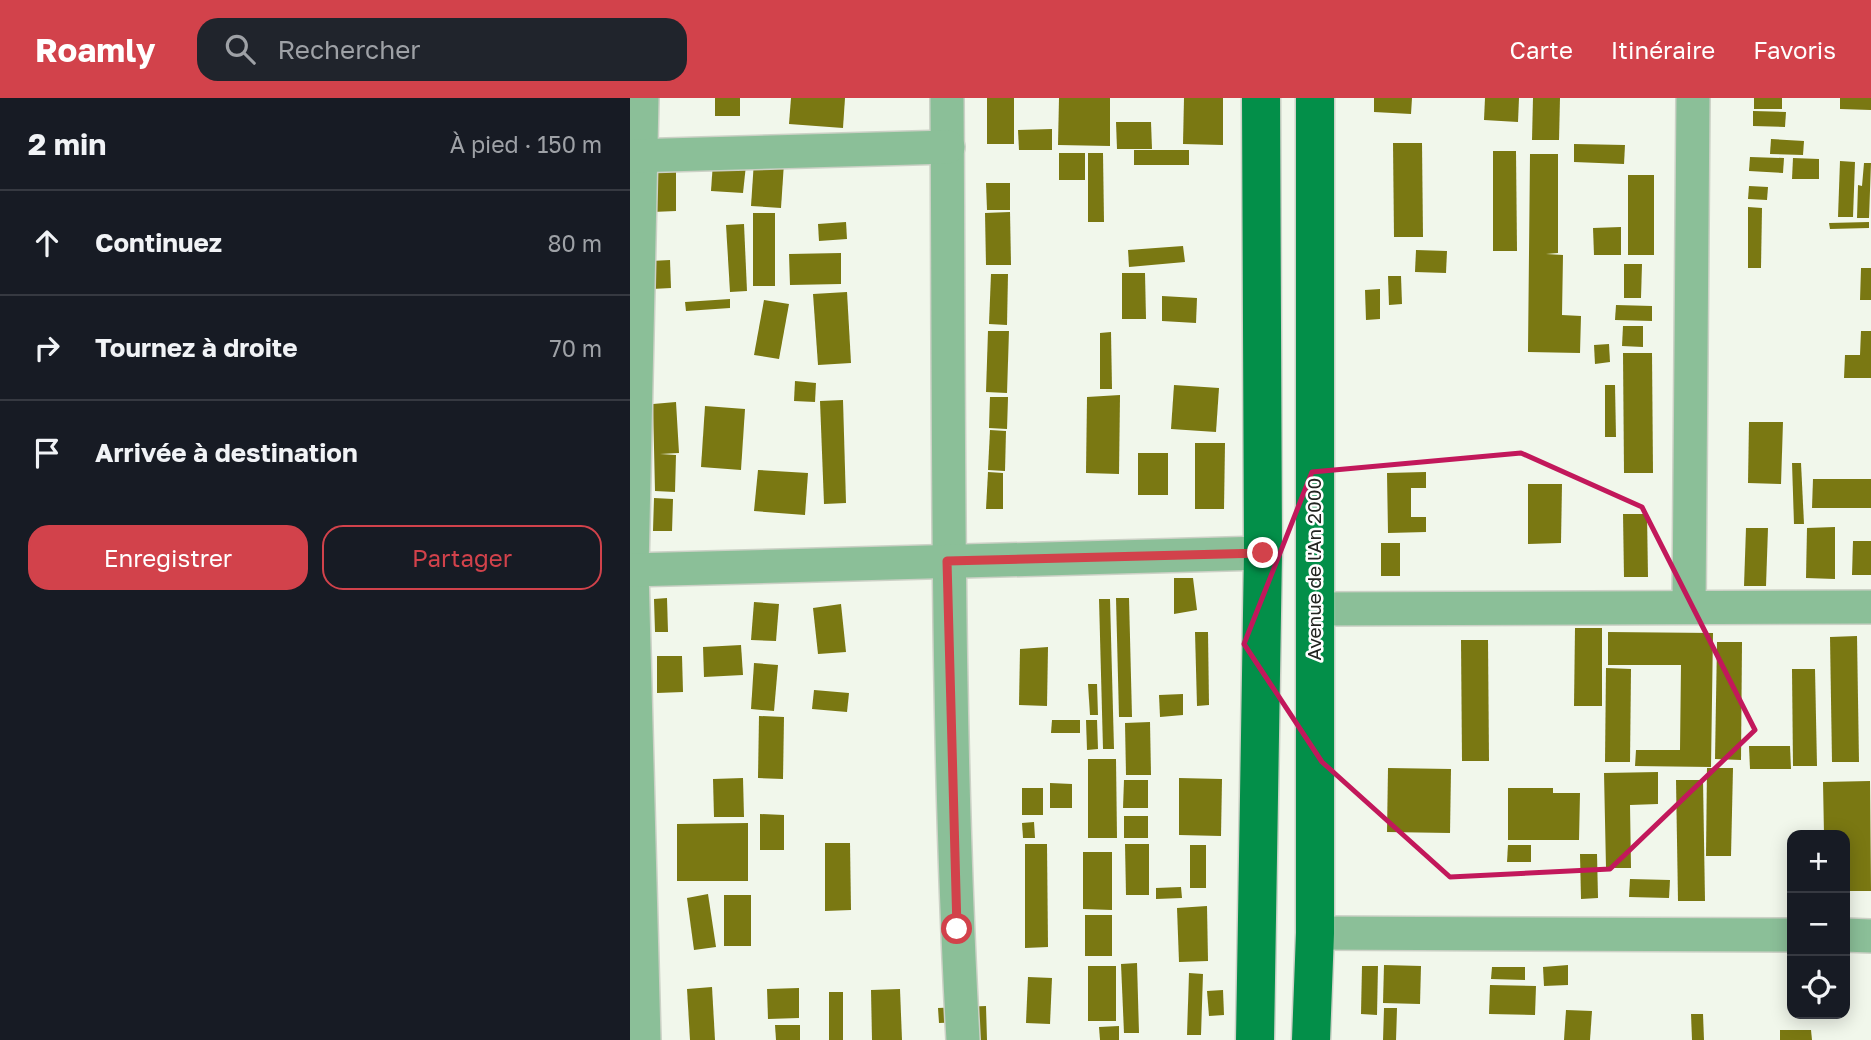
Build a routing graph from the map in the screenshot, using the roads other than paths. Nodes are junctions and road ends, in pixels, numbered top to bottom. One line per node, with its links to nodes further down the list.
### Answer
1 (642, 98): 7 (street)
2 (947, 98): 6 (street)
3 (1261, 98): 8 (main road)
4 (1315, 98): 13 (main road, Avenue de l'An 2000)
5 (1693, 98): 11 (street)
6 (948, 147): 7 (street); 9 (street)
7 (636, 156): 10 (street)
8 (1263, 553): 9 (street); 20 (main road)
9 (947, 561): 10 (street); 19 (street)
10 (631, 570): 18 (street)
11 (1689, 607): 12 (street); 13 (street)
12 (1871, 607)
13 (1313, 609): 14 (main road, Avenue de l'An 2000)
14 (1315, 933): 15 (street); 21 (main road, Avenue de l'An 2000)
15 (1787, 935)
16 (1850, 935): 17 (street)
17 (1871, 936)
18 (644, 1040)
19 (963, 1040)
20 (1255, 1040)
21 (1311, 1040)

